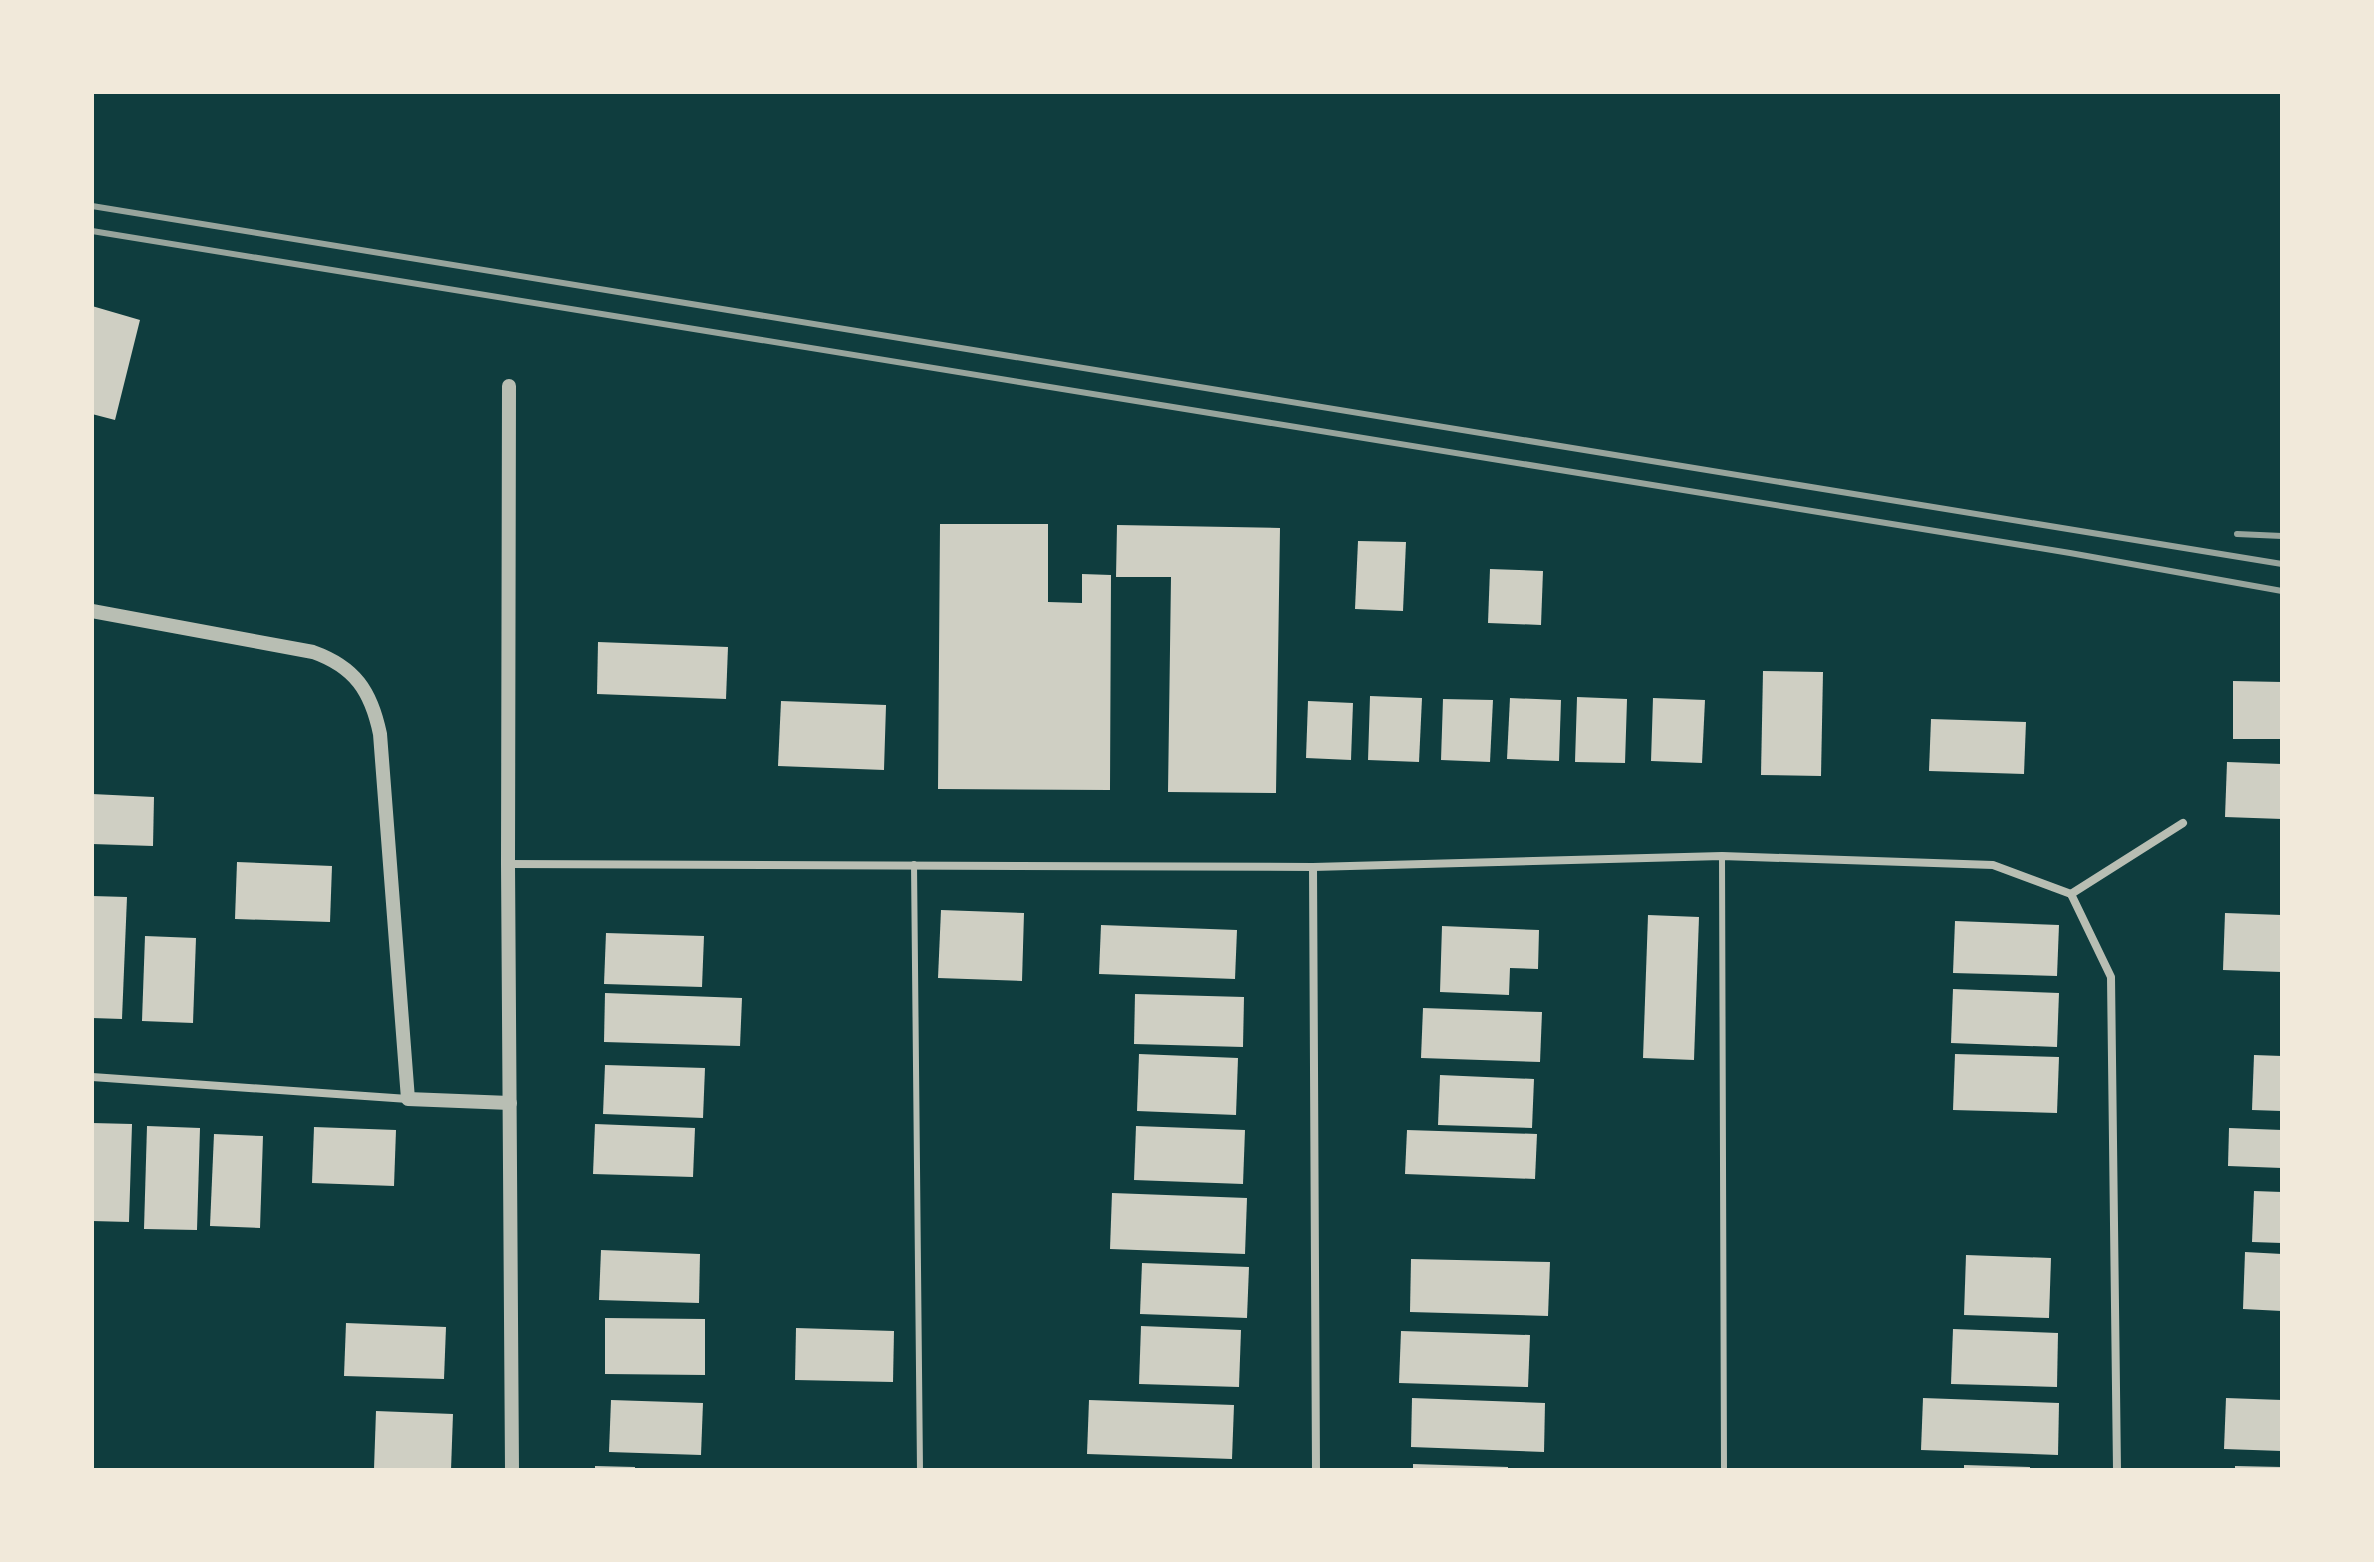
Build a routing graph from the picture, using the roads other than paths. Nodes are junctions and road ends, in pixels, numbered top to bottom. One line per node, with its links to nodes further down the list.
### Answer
1 (509, 386): 5 (street)
2 (92, 611): 10 (street)
3 (2183, 823): 8 (street)
4 (1722, 856): 7 (street); 8 (street); 15 (lane)
5 (508, 864): 6 (street); 11 (street)
6 (914, 864): 7 (street); 13 (lane)
7 (1313, 867): 14 (street)
8 (2071, 894): 16 (street)
9 (92, 1077): 10 (street)
10 (408, 1099): 11 (street)
11 (510, 1103): 12 (street)
12 (512, 1470)
13 (920, 1470)
14 (1316, 1470)
15 (1724, 1470)
16 (2117, 1470)

